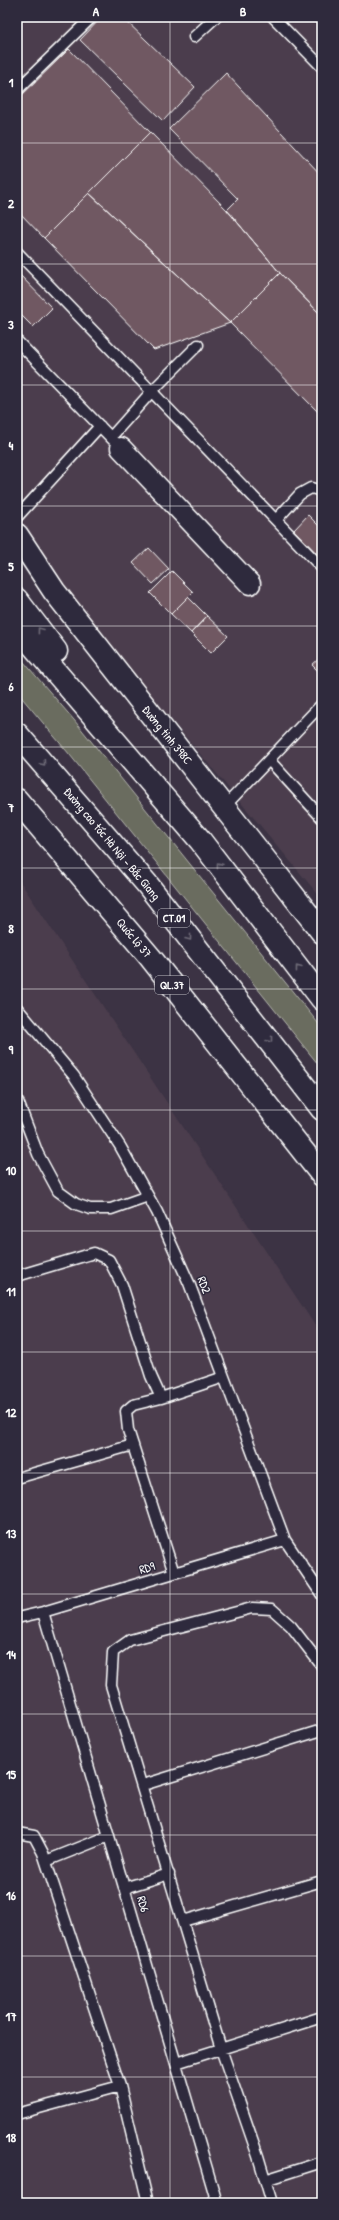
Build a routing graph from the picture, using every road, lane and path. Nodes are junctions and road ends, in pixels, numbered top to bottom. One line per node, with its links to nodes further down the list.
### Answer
1 (92, 17): 6 (lane)
2 (216, 17): 4 (lane)
3 (273, 17): 5 (lane)
4 (194, 37)
5 (322, 67)
6 (17, 90)
7 (17, 252): 10 (lane)
8 (17, 341): 11 (lane)
9 (198, 345): 10 (lane)
10 (152, 391): 12 (lane); 15 (lane)
11 (100, 426): 12 (lane); 14 (lane)
12 (116, 443): 18 (street)
13 (322, 491): 15 (lane)
14 (17, 517)
15 (276, 520): 17 (lane)
16 (17, 535): 25 (main road, Đường tỉnh 398C)
17 (322, 568)
18 (250, 584)
19 (17, 600): 27 (main road, one-way to 19)
20 (17, 627): 27 (main road)
21 (322, 704): 23 (lane)
22 (17, 734): 32 (main road, Đường cao tốc Hà Nội - Bắc Giang / CT.01, one-way to 32)
23 (269, 760): 25 (lane); 26 (lane)
24 (17, 800): 33 (main road, Quốc lộ 37 / QL.37)
25 (224, 807): 28 (main road, Đường tỉnh 398C)
26 (322, 818)
27 (200, 840): 29 (main road, one-way to 27)
28 (322, 932)
29 (322, 999)
30 (17, 1008): 34 (lane, RD2)
31 (17, 1099): 34 (lane)
32 (322, 1109)
33 (322, 1175)
34 (148, 1196): 36 (lane, RD2)
35 (17, 1276): 37 (lane)
36 (224, 1377): 37 (lane); 40 (lane, RD2)
37 (161, 1398): 38 (lane)
38 (133, 1444): 39 (lane); 41 (lane)
39 (17, 1478)
40 (285, 1540): 41 (lane, RD9); 42 (lane, RD2)
41 (174, 1573): 43 (lane, RD9)
42 (322, 1595)
43 (43, 1612): 44 (lane, RD9); 49 (lane, RD6)
44 (17, 1618)
45 (322, 1666): 47 (lane)
46 (322, 1730): 47 (lane)
47 (142, 1785): 51 (lane)
48 (17, 1832): 50 (lane)
49 (109, 1836): 50 (lane); 53 (lane, RD6)
50 (46, 1861): 58 (lane)
51 (169, 1874): 53 (lane); 54 (lane)
52 (322, 1881): 54 (lane)
53 (124, 1888): 57 (lane, RD6)
54 (183, 1921): 56 (lane)
55 (322, 2017): 56 (lane)
56 (221, 2049): 57 (lane); 61 (lane)
57 (176, 2063): 63 (lane, RD6)
58 (120, 2086): 59 (lane); 62 (lane)
59 (17, 2114)
60 (322, 2162): 61 (lane)
61 (265, 2180): 64 (lane)
62 (148, 2203)
63 (217, 2203)
64 (272, 2203)

